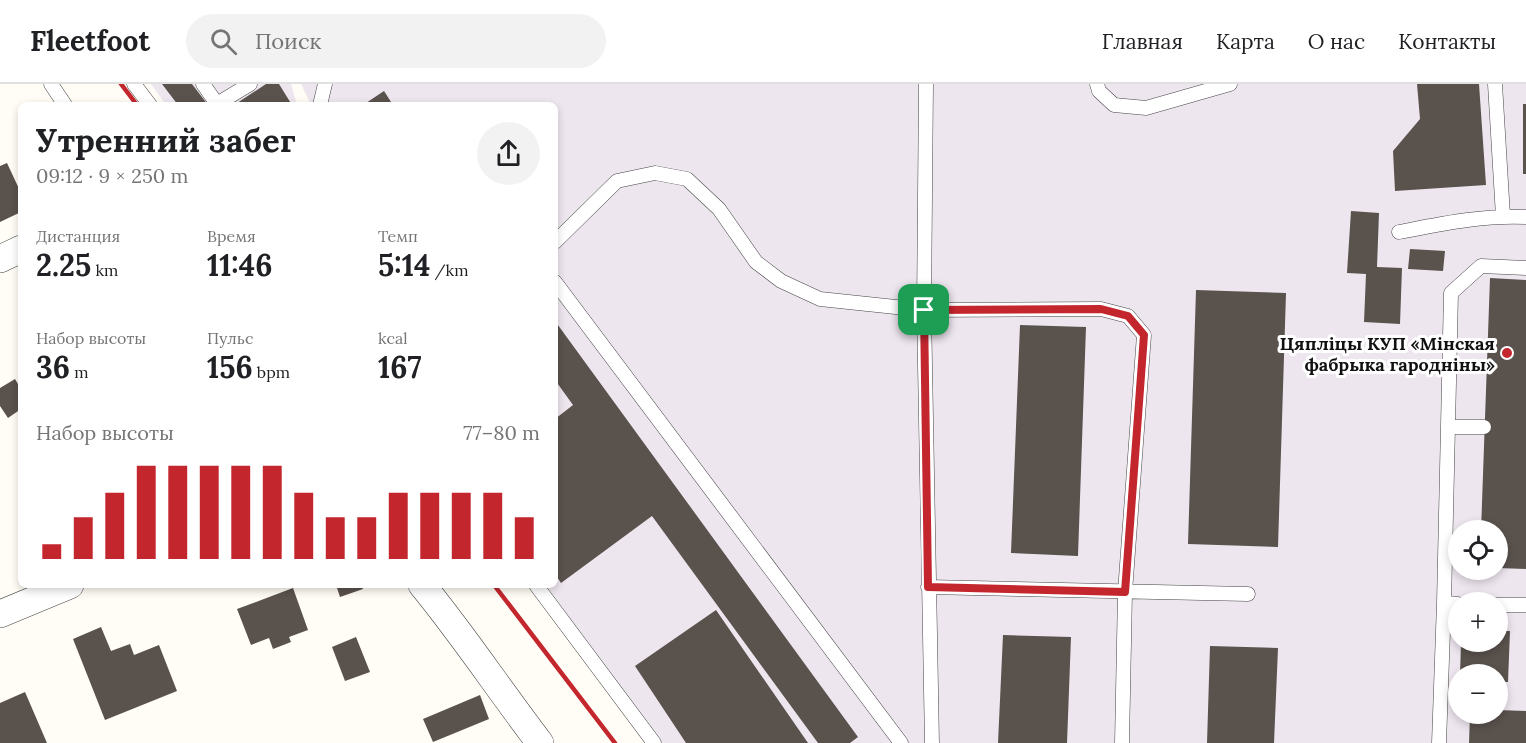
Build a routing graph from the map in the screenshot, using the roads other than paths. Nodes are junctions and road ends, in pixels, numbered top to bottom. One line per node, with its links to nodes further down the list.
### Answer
1 (51, 84): 10 (lane)
2 (134, 84): 11 (lane)
3 (202, 84): 12 (lane)
4 (250, 84): 13 (lane)
5 (325, 84): 14 (lane)
6 (926, 84): 23 (lane)
7 (1097, 84): 8 (lane)
8 (1230, 84)
9 (1495, 84): 15 (lane)
10 (63, 102)
11 (148, 102)
12 (216, 102)
13 (220, 102)
14 (321, 102)
15 (1503, 216): 16 (lane); 17 (lane)
16 (1526, 217)
17 (1399, 232)
18 (558, 239): 23 (lane)
19 (18, 250): 20 (street)
20 (0, 259)
21 (1526, 268): 24 (lane)
22 (558, 286): 39 (lane)
23 (924, 310): 26 (lane); 30 (lane)
24 (1448, 427): 25 (lane); 31 (lane)
25 (1484, 427)
26 (928, 587): 30 (lane); 40 (lane)
27 (63, 588): 35 (street)
28 (424, 588): 37 (street)
29 (538, 588): 38 (lane)
30 (1125, 592): 32 (lane); 41 (lane)
31 (1451, 592)
32 (1248, 594)
33 (1508, 605): 34 (lane)
34 (1526, 605)
35 (0, 614)
36 (1448, 639): 42 (lane)
37 (540, 743)
38 (654, 743)
39 (901, 743)
40 (932, 743)
41 (1122, 743)
42 (1439, 743)

